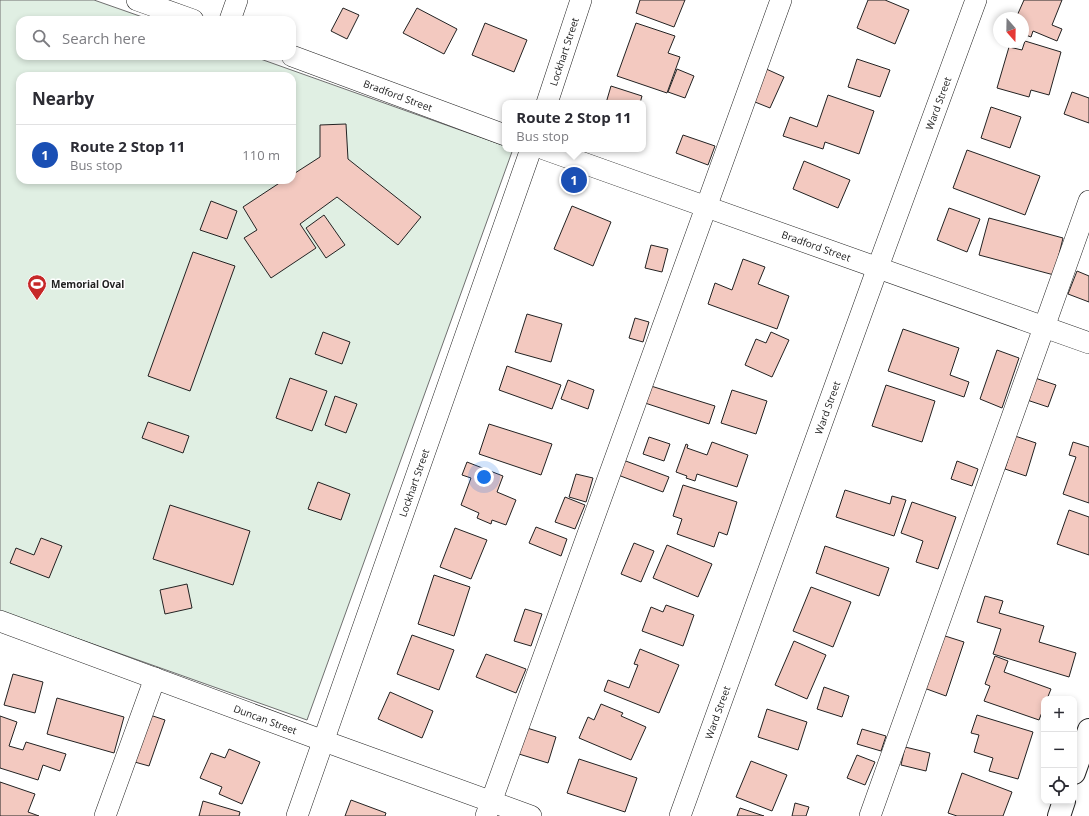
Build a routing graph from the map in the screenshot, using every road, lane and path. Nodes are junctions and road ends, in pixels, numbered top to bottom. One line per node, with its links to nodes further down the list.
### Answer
1 (137, 0): 6 (street)
2 (237, 0): 7 (street)
3 (582, 0): 9 (street, Lockhart Street)
4 (781, 0): 14 (street)
5 (976, 0): 15 (street, Ward Street)
6 (182, 16)
7 (231, 16)
8 (296, 57): 10 (street, Bradford Street)
9 (547, 100)
10 (502, 134)
11 (530, 152): 21 (street, Lockhart Street)
12 (553, 152): 14 (street, Bradford Street)
13 (1089, 201): 16 (street)
14 (706, 206): 15 (street, Bradford Street); 24 (street)
15 (878, 267): 16 (street, Bradford Street); 28 (street, Ward Street)
16 (1043, 326): 17 (street, Bradford Street); 29 (street)
17 (1089, 343)
18 (0, 621): 19 (street, Duncan Street)
19 (155, 678): 21 (street, Duncan Street); 25 (street)
20 (1089, 730): 22 (highway)
21 (324, 741): 24 (street, Duncan Street); 26 (street, Lockhart Street)
22 (1076, 768)
23 (1063, 804): 30 (highway)
24 (489, 808): 27 (street, Duncan Street)
25 (105, 816)
26 (297, 816)
27 (531, 816)
28 (680, 816)
29 (870, 816)
30 (1059, 816)

